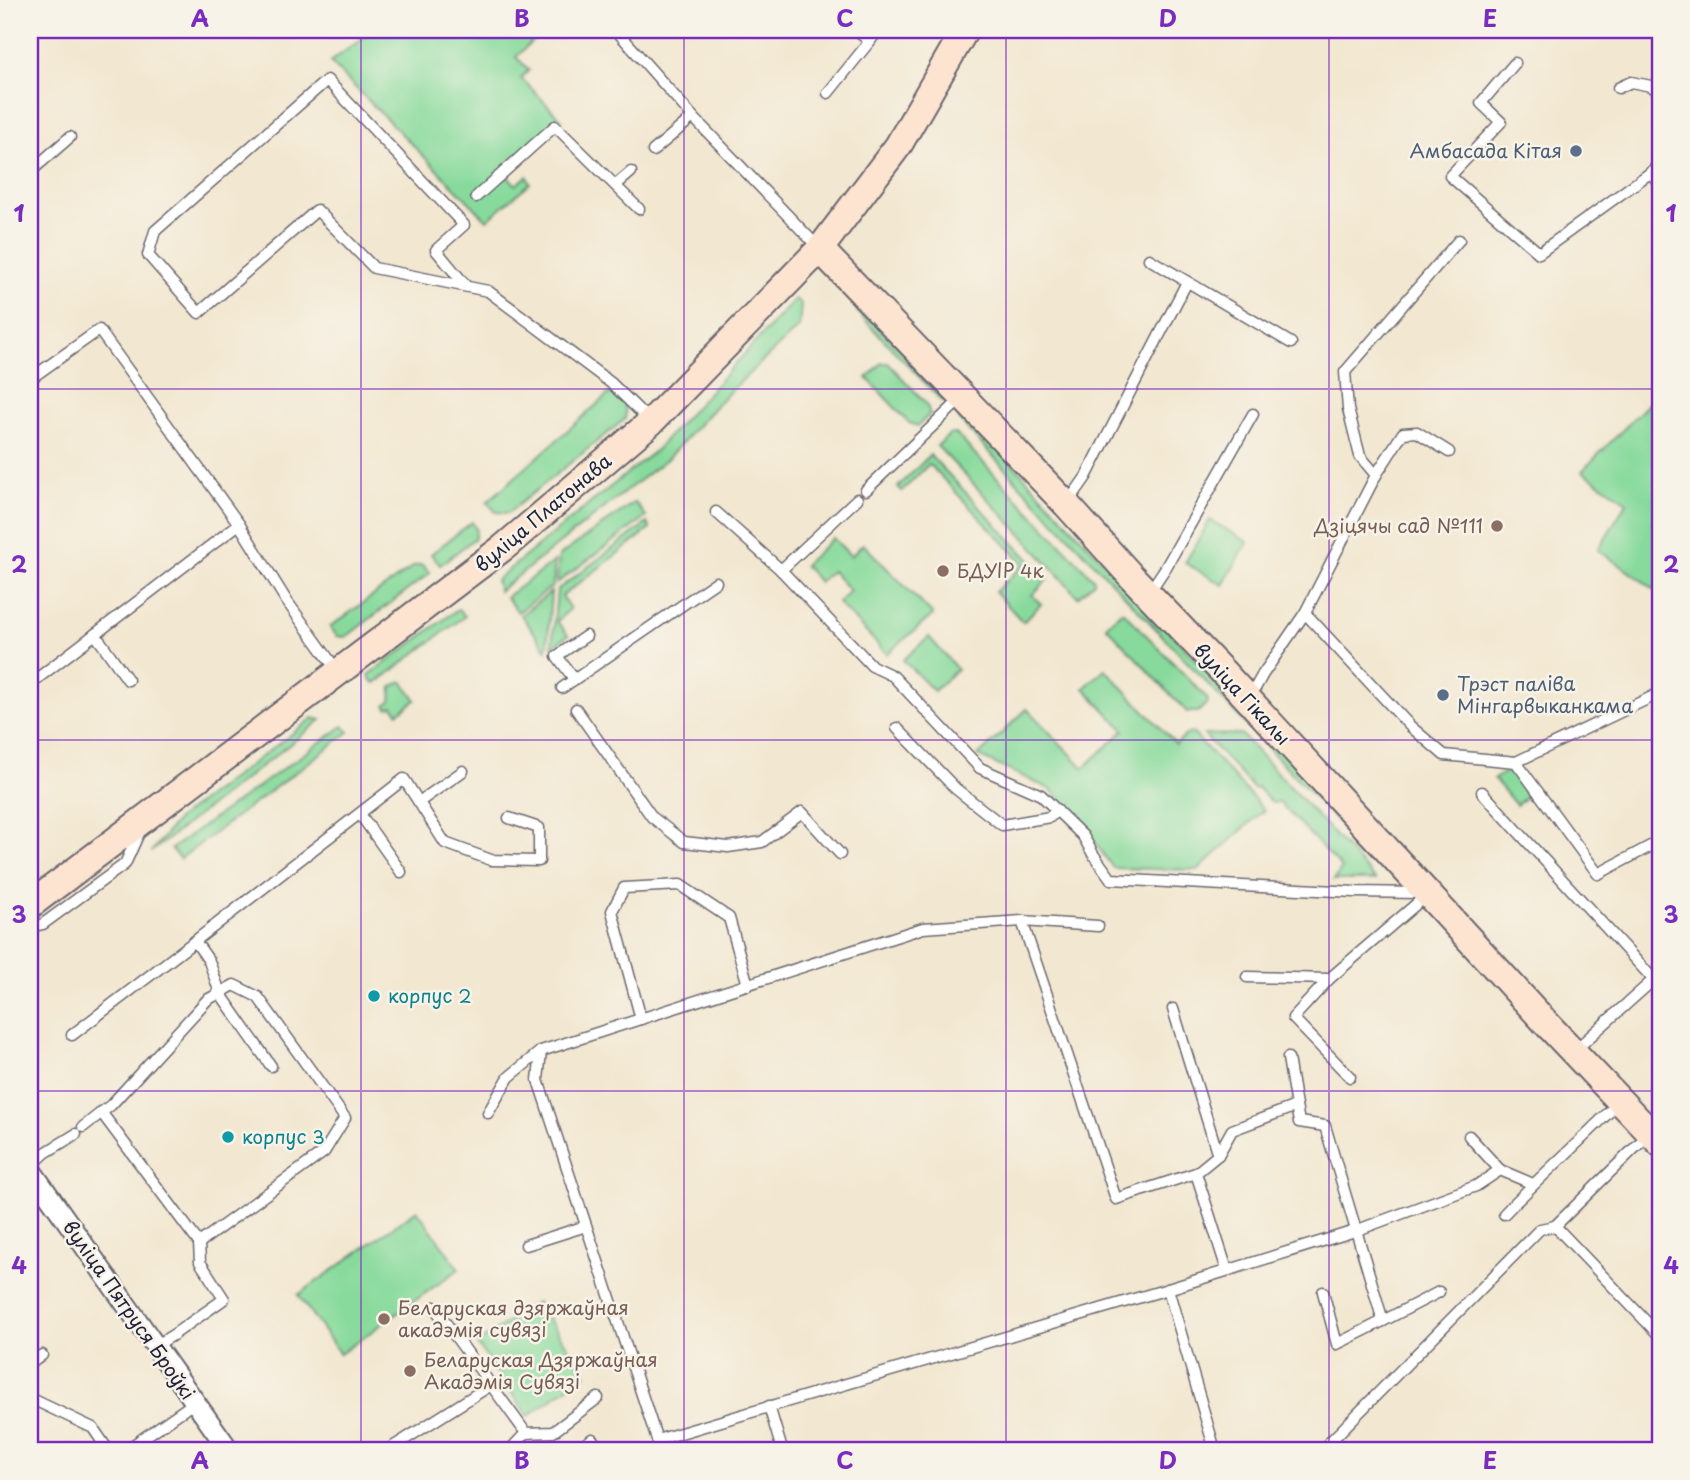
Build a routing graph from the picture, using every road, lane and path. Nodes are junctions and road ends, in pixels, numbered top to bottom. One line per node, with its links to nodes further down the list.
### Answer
1 (616, 30): 10 (lane)
2 (855, 30): 5 (lane)
3 (878, 30): 5 (lane)
4 (965, 30): 22 (main road, вуліца Платонава)
5 (870, 41): 9 (lane)
6 (1515, 63): 16 (lane)
7 (1618, 88): 8 (lane)
8 (1660, 92)
9 (828, 93)
10 (693, 117): 12 (lane); 22 (lane)
11 (70, 137): 14 (lane)
12 (653, 151)
13 (1660, 163): 16 (lane)
14 (30, 172)
15 (631, 172): 18 (lane)
16 (1650, 173): 17 (lane)
17 (1660, 183)
18 (616, 186): 19 (lane); 20 (lane)
19 (476, 197)
20 (639, 208)
21 (1459, 240): 32 (lane)
22 (820, 249): 28 (main road, вуліца Гікалы); 30 (main road, вуліца Платонава)
23 (1149, 259): 24 (lane)
24 (1187, 282): 26 (lane); 35 (lane)
25 (466, 286): 25 (lane); 30 (lane)
26 (1291, 343)
27 (30, 379): 37 (lane)
28 (964, 397): 33 (lane); 35 (main road, вуліца Гікалы)
29 (1254, 414): 40 (lane)
30 (651, 422): 44 (main road, вуліца Платонава)
31 (1449, 452): 32 (lane)
32 (1376, 475): 41 (lane)
33 (866, 490)
34 (857, 499): 38 (lane)
35 (1066, 504): 40 (main road, вуліца Гікалы)
36 (716, 512): 38 (lane)
37 (239, 524): 42 (lane); 44 (lane)
38 (781, 570): 57 (lane)
39 (716, 582): 46 (lane)
40 (1149, 593): 50 (main road, вуліца Гікалы)
41 (1304, 613): 50 (lane); 53 (lane)
42 (95, 634): 45 (lane); 47 (lane)
43 (586, 636): 46 (lane)
44 (339, 673): 59 (main road, вуліца Платонава)
45 (128, 680)
46 (575, 680): 48 (lane)
47 (30, 684)
48 (562, 688)
49 (1660, 694): 53 (lane)
50 (1248, 700): 64 (main road, вуліца Гікалы)
51 (576, 709): 62 (lane)
52 (897, 728): 57 (lane)
53 (1516, 762): 61 (lane)
54 (463, 771): 56 (lane)
55 (1482, 792): 71 (lane)
56 (419, 802): 58 (lane); 60 (lane)
57 (1057, 810): 64 (lane)
58 (360, 814): 63 (lane); 69 (lane)
59 (146, 818): 65 (main road, вуліца Платонава); 68 (lane)
60 (509, 818)
61 (1660, 841)
62 (840, 854)
63 (401, 872)
64 (1428, 894): 72 (lane); 79 (main road, вуліца Гікалы)
65 (30, 905)
66 (1022, 920): 67 (lane); 73 (lane); 92 (lane)
67 (1098, 926)
68 (30, 927)
69 (195, 941): 74 (lane); 77 (lane)
70 (1247, 977): 72 (lane)
71 (1657, 977): 79 (lane)
72 (1329, 979): 82 (lane)
73 (748, 985): 76 (lane); 76 (lane)
74 (220, 993): 81 (lane); 85 (lane); 98 (lane)
75 (1173, 1009): 89 (lane)
76 (641, 1019): 78 (lane)
77 (72, 1035)
78 (541, 1051): 86 (lane); 95 (lane)
79 (1573, 1051): 83 (main road, вуліца Гікалы)
80 (1288, 1058): 84 (lane)
81 (271, 1066)
82 (1350, 1077)
83 (1620, 1100): 88 (main road, вуліца Гікалы); 93 (lane)
84 (1296, 1107): 89 (lane); 97 (lane)
85 (101, 1112): 90 (lane); 98 (lane)
86 (488, 1113)
87 (1469, 1136): 91 (lane)
88 (1655, 1138): 96 (lane)
89 (1218, 1155): 92 (lane)
90 (30, 1168): 107 (street, вуліца Пятруся Броўкі)
91 (1500, 1170): 93 (lane); 97 (lane)
92 (1196, 1173): 100 (lane)
93 (1534, 1184): 94 (lane)
94 (1504, 1214)
95 (586, 1226): 99 (lane); 114 (lane)
96 (1555, 1226): 106 (lane); 125 (lane)
97 (1355, 1231): 100 (lane); 105 (lane)
98 (199, 1243): 107 (lane)
99 (526, 1245)
100 (1227, 1270): 101 (lane)
101 (1168, 1289): 114 (lane); 124 (lane)
102 (1323, 1292): 105 (lane)
103 (1439, 1292): 105 (lane)
104 (434, 1307): 110 (lane)
105 (1383, 1321)
106 (1660, 1336)
107 (155, 1346): 113 (street, вуліца Пятруся Броўкі)
108 (42, 1355): 109 (lane)
109 (30, 1364)
110 (491, 1385): 115 (lane); 119 (lane)
111 (30, 1398): 116 (lane)
112 (598, 1398): 115 (lane)
113 (195, 1402): 117 (lane); 118 (street, вуліца Пятруся Броўкі)
114 (769, 1406): 123 (lane)
115 (526, 1433): 120 (lane)
116 (108, 1450)
117 (126, 1450)
118 (229, 1450)
119 (388, 1450)
120 (510, 1450)
121 (577, 1450): 122 (lane)
122 (595, 1450)
123 (782, 1450)
124 (1215, 1450)
125 (1322, 1450)

